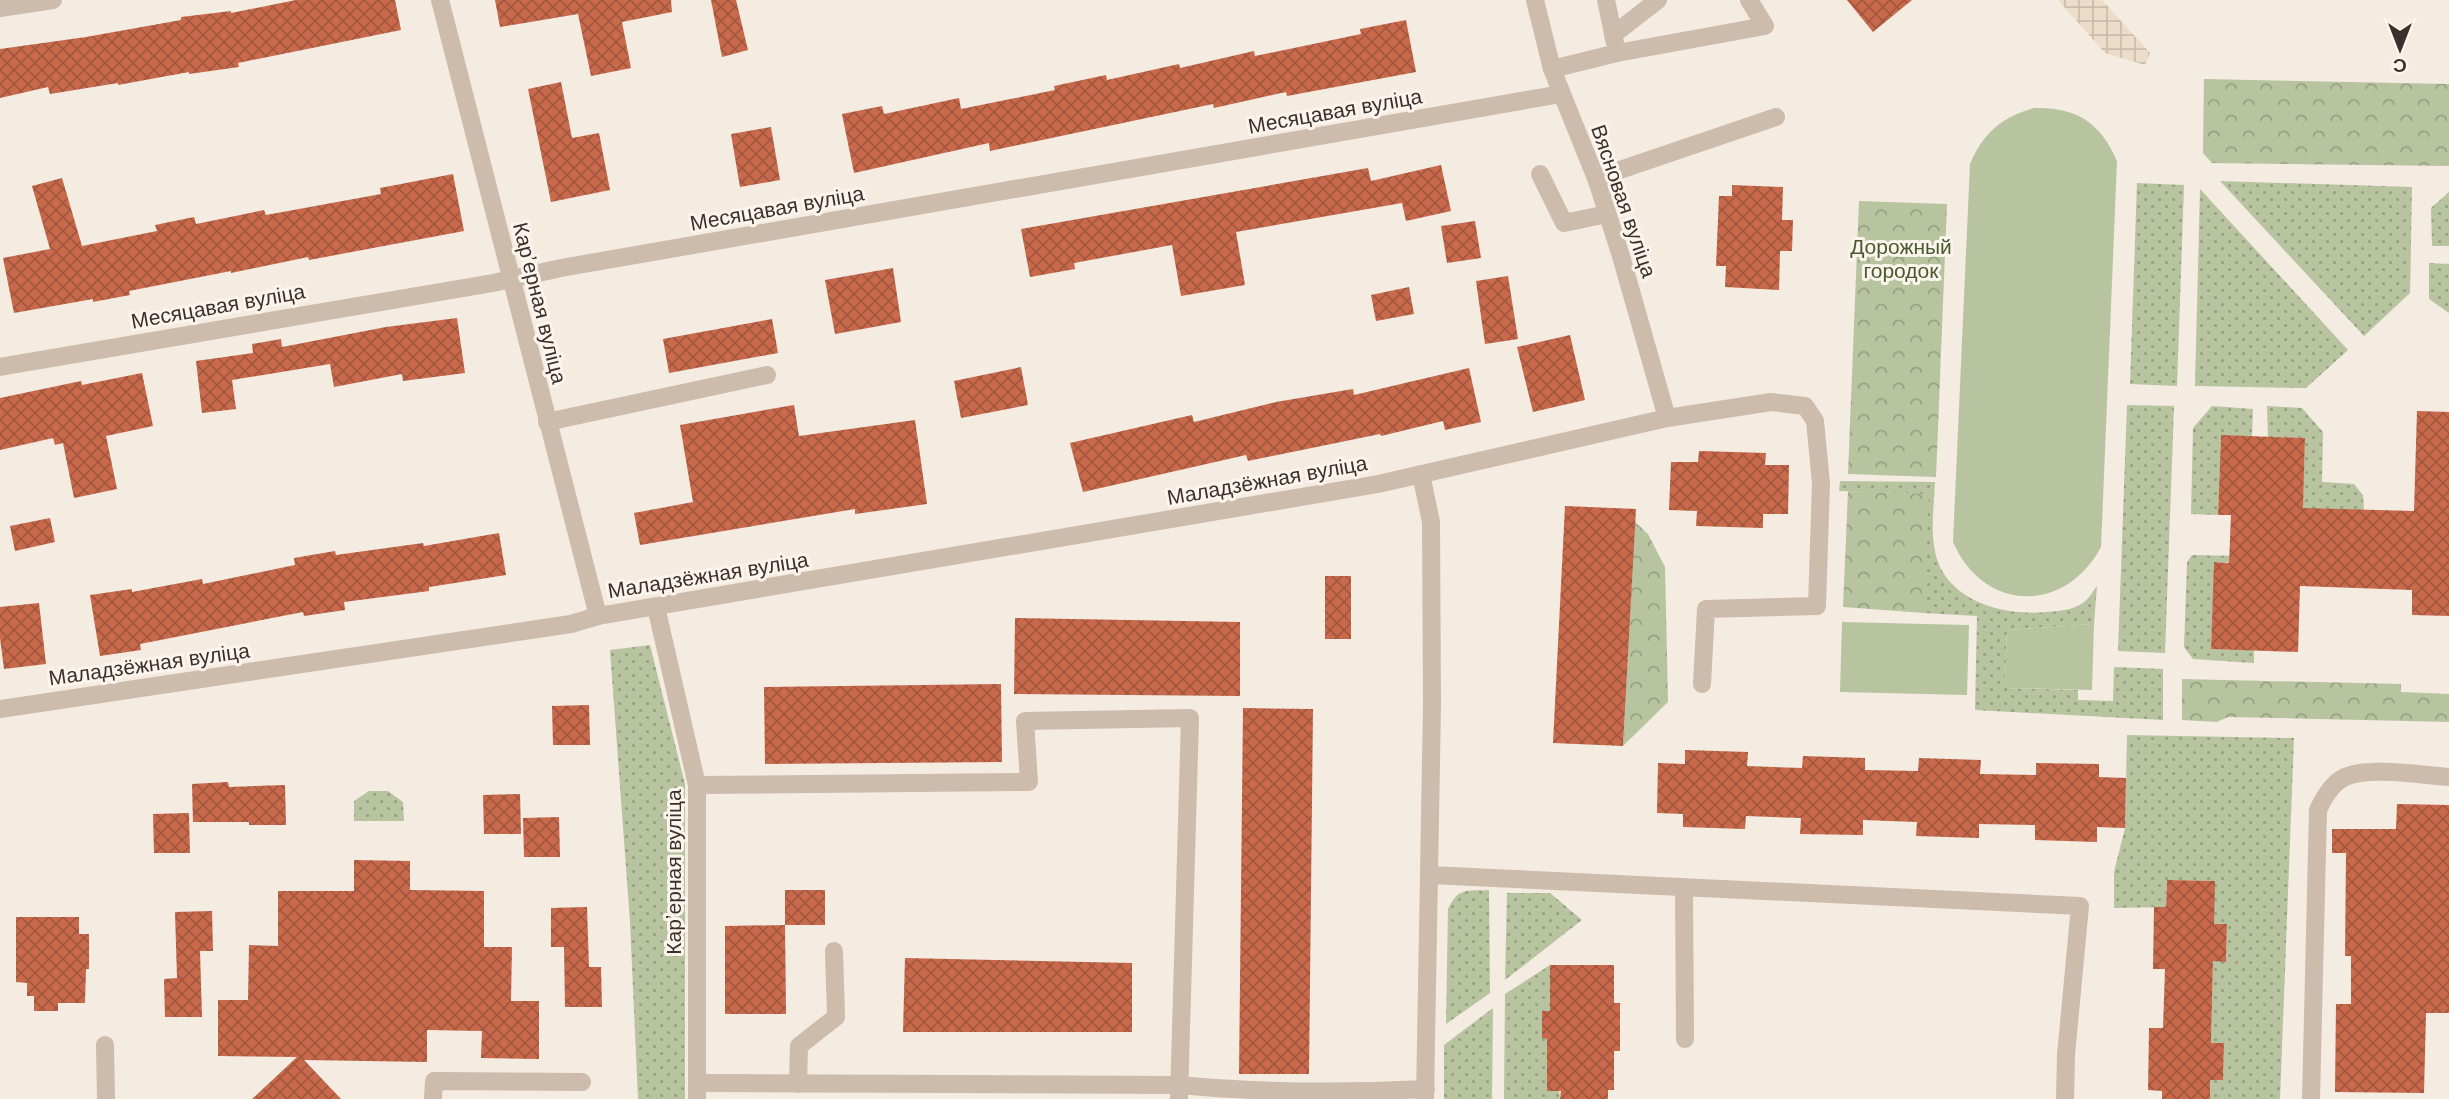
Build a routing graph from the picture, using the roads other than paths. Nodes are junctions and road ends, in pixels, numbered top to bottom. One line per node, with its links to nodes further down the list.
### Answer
1 (53, 0): 7 (street)
2 (440, 0): 16 (street, Карʼерная вуліца)
3 (1535, 0): 10 (street, Вясновая вуліца)
4 (1606, 0): 8 (street)
5 (1658, 0): 8 (street)
6 (1749, 0): 9 (street)
7 (0, 9)
8 (1613, 35): 9 (street)
9 (1617, 53): 10 (street)
10 (1552, 69): 11 (street, Вясновая вуліца)
11 (1561, 94): 14 (street, Вясновая вуліца); 16 (street, Месяцавая вуліца)
12 (1776, 117): 14 (street)
13 (1540, 174): 15 (street)
14 (1597, 181): 15 (street, Вясновая вуліца)
15 (1608, 214): 19 (street, Вясновая вуліца)
16 (510, 280): 17 (street, Месяцавая вуліца); 20 (street, Карʼерная вуліца)
17 (0, 367)
18 (767, 375): 20 (street)
19 (1667, 418): 21 (street, Маладзёжная вуліца); 24 (street, Маладзёжная вуліца)
20 (547, 422): 23 (street, Карʼерная вуліца)
21 (1421, 474): 22 (street, Маладзёжная вуліца); 28 (street)
22 (656, 607): 23 (street, Маладзёжная вуліца); 27 (street, Карʼерная вуліца)
23 (598, 616): 25 (street, Маладзёжная вуліца)
24 (1702, 684)
25 (0, 709)
26 (2449, 777): 42 (street)
27 (697, 785): 35 (street, Карʼерная вуліца); 37 (street)
28 (1430, 875): 29 (street); 38 (street)
29 (1684, 888): 31 (street); 41 (street)
30 (834, 951): 34 (street)
31 (1685, 1039)
32 (105, 1045): 39 (street)
33 (582, 1082): 40 (street)
34 (798, 1084): 35 (street); 36 (street)
35 (697, 1091)
36 (940, 1091): 37 (street)
37 (1179, 1092): 38 (street)
38 (1425, 1094)
39 (106, 1099)
40 (433, 1099)
41 (2064, 1099)
42 (2311, 1099)

